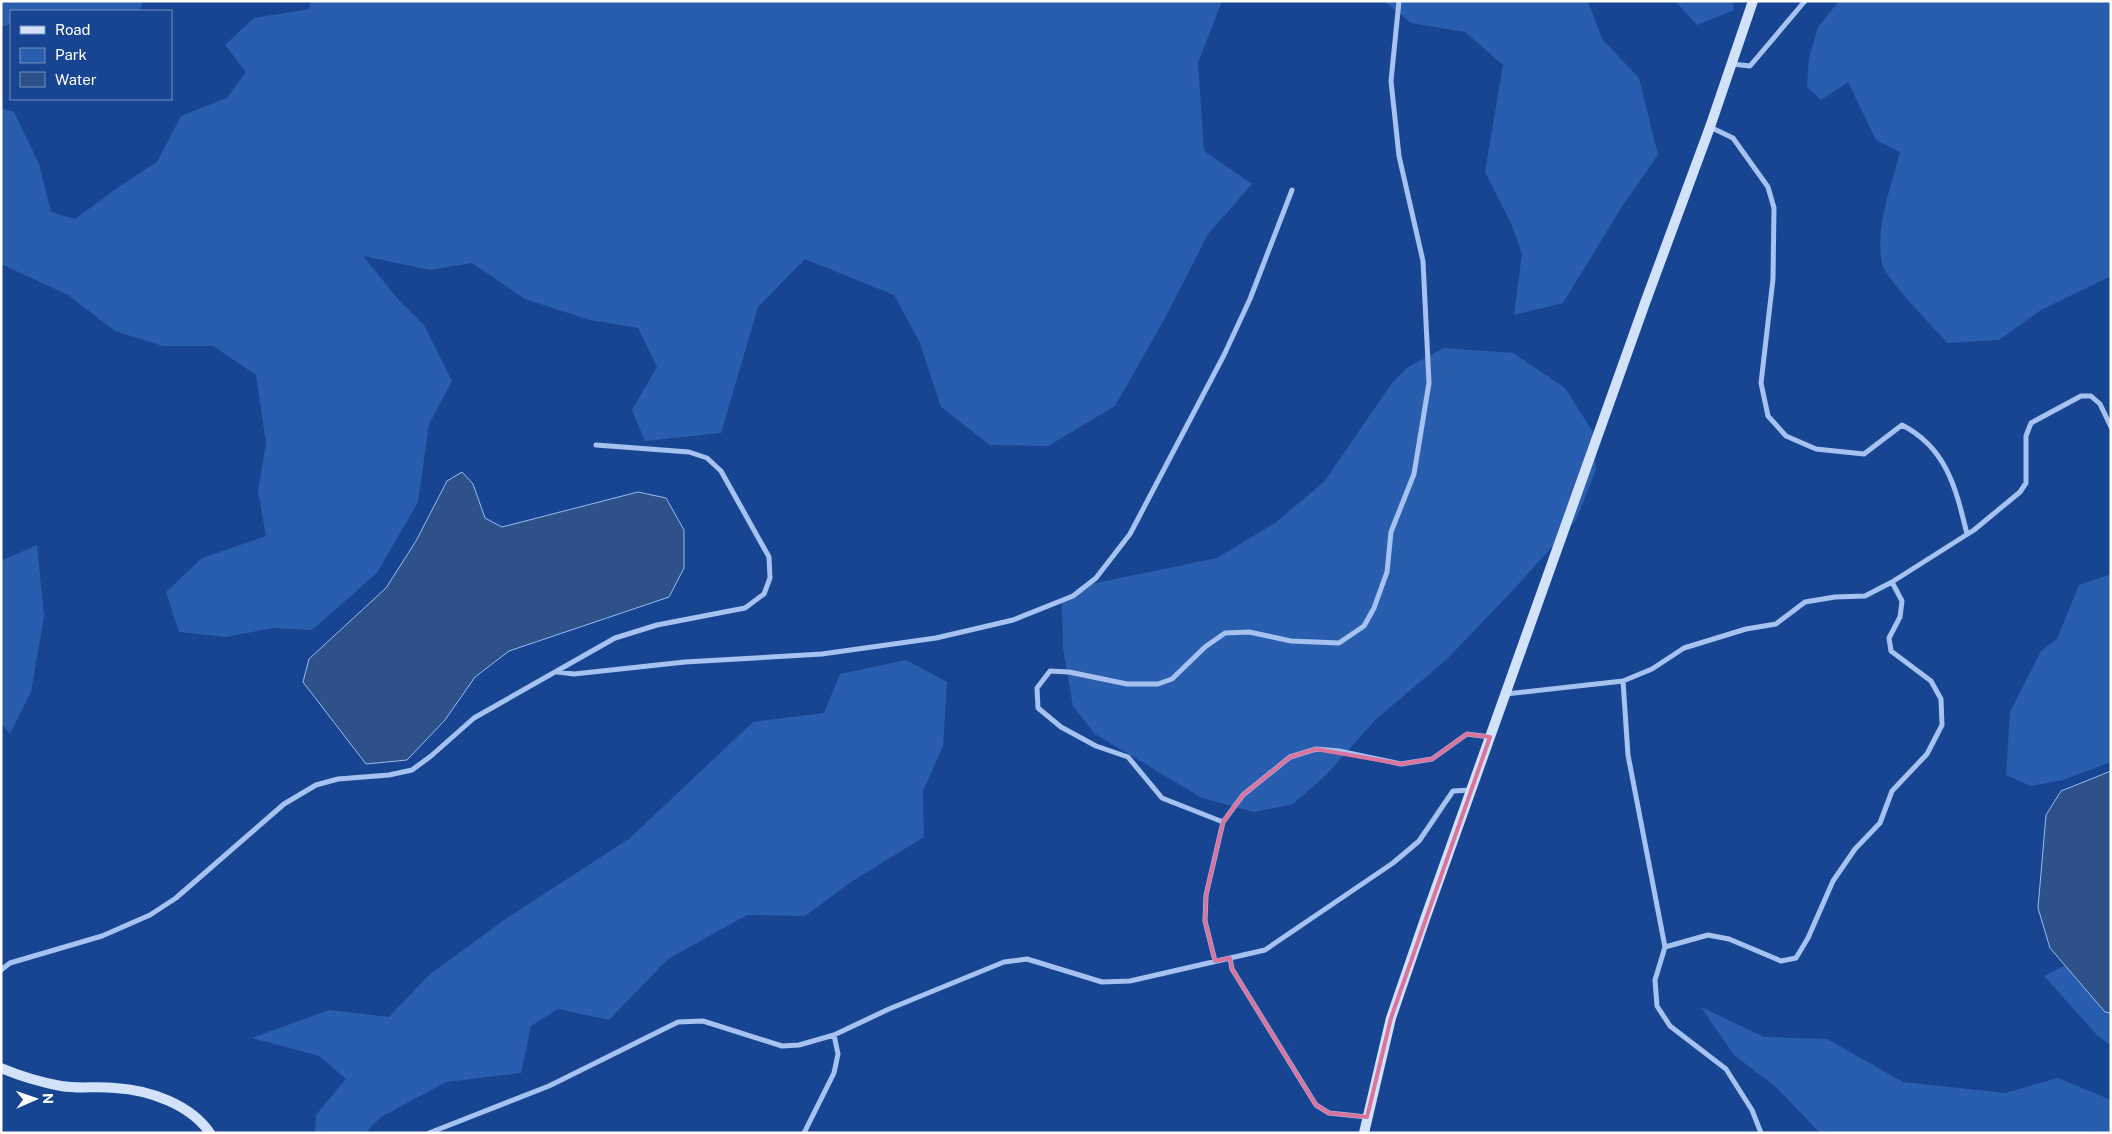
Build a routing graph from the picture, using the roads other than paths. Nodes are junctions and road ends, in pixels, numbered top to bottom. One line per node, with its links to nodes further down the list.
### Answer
1 (1399, 1): 16 (street)
2 (1753, 1): 4 (street)
3 (1805, 1): 4 (street)
4 (1732, 64): 5 (street)
5 (1710, 127): 9 (street); 13 (street)
6 (1292, 190): 11 (street)
7 (2111, 427): 9 (street)
8 (596, 445): 11 (street)
9 (1967, 534): 10 (street)
10 (1892, 582): 12 (street); 17 (street)
11 (557, 672): 20 (street)
12 (1623, 681): 13 (street); 17 (street)
13 (1506, 694): 14 (street)
14 (1490, 737): 15 (street); 16 (street)
15 (1472, 790): 18 (street); 23 (street)
16 (1223, 822): 19 (street)
17 (1665, 947): 28 (street)
18 (1230, 958): 19 (street); 23 (street)
19 (1214, 961): 21 (street)
20 (1, 970)
21 (834, 1035): 25 (street); 26 (street)
22 (1, 1068): 24 (street)
23 (1367, 1117): 27 (street)
24 (210, 1133)
25 (429, 1133)
26 (804, 1133)
27 (1364, 1133)
28 (1761, 1133)

